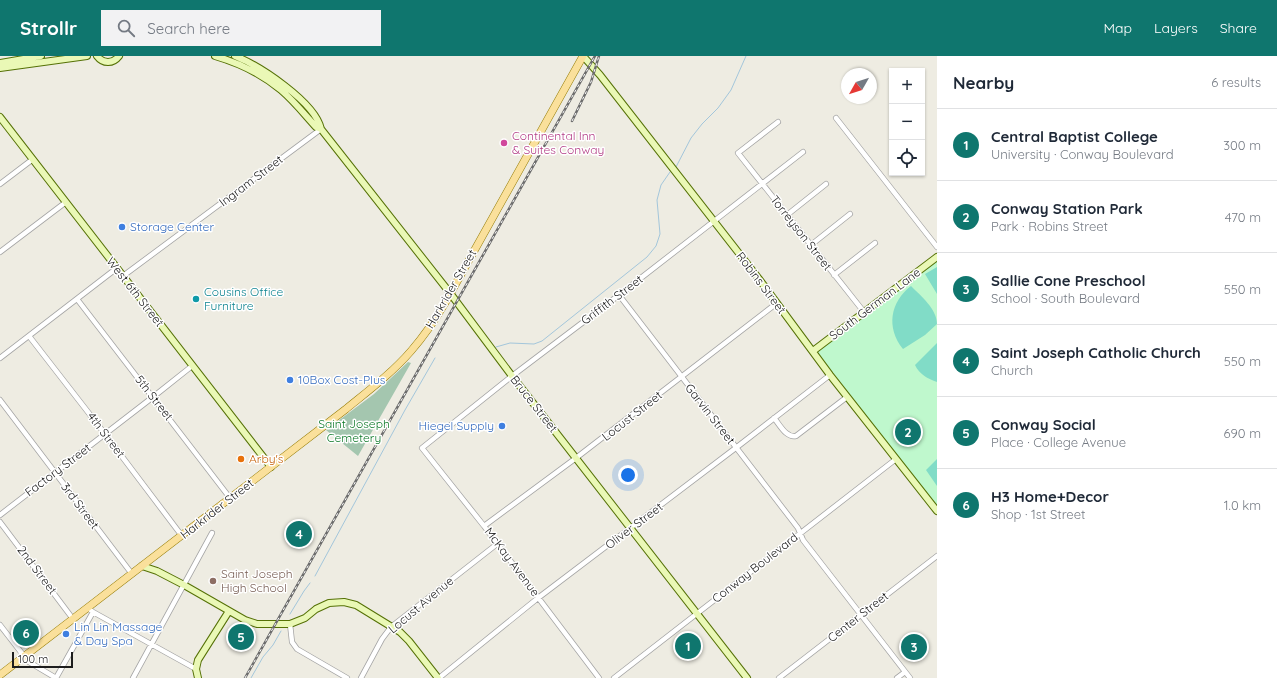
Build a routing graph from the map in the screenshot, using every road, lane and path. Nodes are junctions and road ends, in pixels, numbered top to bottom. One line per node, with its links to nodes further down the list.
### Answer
1 (41, 56): 9 (street)
2 (87, 56): 11 (street)
3 (97, 56): 4 (street)
4 (119, 56)
5 (215, 56): 8 (street, Bruce Street)
6 (575, 56): 7 (street)
7 (582, 58): 25 (street, Robins Street); 34 (main road, Harkrider Street)
8 (233, 59): 10 (street, Bruce Street); 12 (street, Bruce Street)
9 (1, 61)
10 (252, 64): 12 (street); 16 (street, Bruce Street)
11 (0, 68)
12 (271, 83): 16 (street, Bruce Street)
13 (0, 117): 18 (street, West 6th Street)
14 (836, 118): 28 (street)
15 (778, 122): 20 (street, Torreyson Street)
16 (321, 129): 33 (street, Ingram Street); 34 (street, Bruce Street)
17 (803, 152): 20 (street, Griffith Street)
18 (33, 159): 19 (street); 22 (street, West 6th Street)
19 (0, 184)
20 (762, 184): 24 (street, Torreyson Street); 25 (street, Griffith Street)
21 (826, 184): 24 (street)
22 (66, 202): 29 (street); 31 (street, West 6th Street)
23 (850, 214): 27 (street)
24 (787, 215): 27 (street, Torreyson Street)
25 (714, 221): 35 (street, Griffith Street); 37 (street, Robins Street)
26 (875, 243): 32 (street)
27 (811, 245): 32 (street, Torreyson Street)
28 (937, 247)
29 (0, 252)
30 (937, 257): 38 (street, South German Lane)
31 (117, 268): 33 (street, West 6th Street); 36 (street)
32 (834, 275): 38 (street, Torreyson Street)
33 (123, 276): 42 (street, West 6th Street)
34 (450, 293): 44 (street, Bruce Street); 55 (main road, Harkrider Street)
35 (619, 295): 44 (street, Griffith Street); 45 (street, Garvin Street)
36 (77, 299): 39 (street); 46 (street, 5th Street)
37 (777, 303): 40 (street, Robins Street); 45 (street, Locust Street)
38 (864, 312): 40 (street, South German Lane)
39 (29, 336): 41 (street); 50 (street, 4th Street)
40 (813, 351): 43 (street, Robins Street)
41 (0, 358)
42 (192, 366): 46 (street, Factory Street); 55 (street, West 6th Street)
43 (830, 375): 47 (street, Robins Street); 49 (street, Oliver Street)
44 (512, 376): 51 (street, Griffith Street); 53 (street, Bruce Street)
45 (682, 377): 52 (street, Garvin Street); 53 (street, Locust Street)
46 (153, 397): 50 (street, Factory Street); 57 (street, 5th Street)
47 (847, 397): 49 (street); 54 (street, Robins Street)
48 (0, 400): 56 (street, 3rd Street)
49 (774, 418): 52 (street, Oliver Street)
50 (106, 434): 56 (street, Factory Street); 65 (street, 4th Street)
51 (422, 448): 61 (street, McKay Avenue)
52 (736, 448): 62 (street, Oliver Street); 64 (street, Garvin Street)
53 (576, 458): 61 (street, Locust Street); 62 (street, Bruce Street)
54 (896, 459): 58 (street, Robins Street); 64 (street, Conway Boulevard)
55 (270, 467): 57 (main road, Harkrider Street)
56 (55, 472): 59 (street, Factory Street); 71 (street, 3rd Street)
57 (230, 498): 65 (main road, Harkrider Street)
58 (937, 510)
59 (0, 515)
60 (0, 522): 78 (street, 2nd Street)
61 (484, 526): 66 (street, McKay Avenue)
62 (631, 528): 73 (street, Oliver Street); 76 (street, Bruce Street)
63 (212, 533): 72 (street)
64 (800, 533): 76 (street, Conway Boulevard); 77 (street, Garvin Street)
65 (182, 536): 67 (main road, Harkrider Street)
66 (497, 544): 73 (street, McKay Avenue); 81 (street, Locust Avenue)
67 (156, 555): 69 (main road, Harkrider Street); 70 (street)
68 (937, 556): 77 (street, Center Street)
69 (142, 566): 70 (street); 71 (main road, Harkrider Street)
70 (157, 571): 72 (street)
71 (132, 574): 74 (main road, Harkrider Street)
72 (184, 585): 75 (street); 82 (street)
73 (538, 598): 92 (street, Oliver Street); 93 (street, McKay Avenue)
74 (90, 610): 78 (main road, Harkrider Street); 82 (street); 87 (street)
75 (229, 611): 79 (street); 84 (street)
76 (697, 613): 94 (street, Conway Boulevard); 95 (street, Bruce Street)
77 (862, 615): 85 (street, Garvin Street); 96 (street, Center Street)
78 (73, 619): 83 (main road, Harkrider Street)
79 (290, 624): 81 (street); 90 (street)
80 (0, 625): 83 (street)
81 (391, 627): 91 (street, Locust Avenue); 92 (street)
82 (151, 645): 84 (street); 88 (street)
83 (24, 656): 86 (main road, Harkrider Street); 87 (street)
84 (196, 669): 89 (street)
85 (905, 672): 97 (street); 98 (street, Garvin Street)
86 (0, 675)
87 (56, 678)
88 (133, 678)
89 (198, 678)
90 (347, 678)
91 (361, 678)
92 (439, 678)
93 (599, 678)
94 (614, 678)
95 (748, 678)
96 (779, 678)
97 (897, 678)
98 (910, 678)

